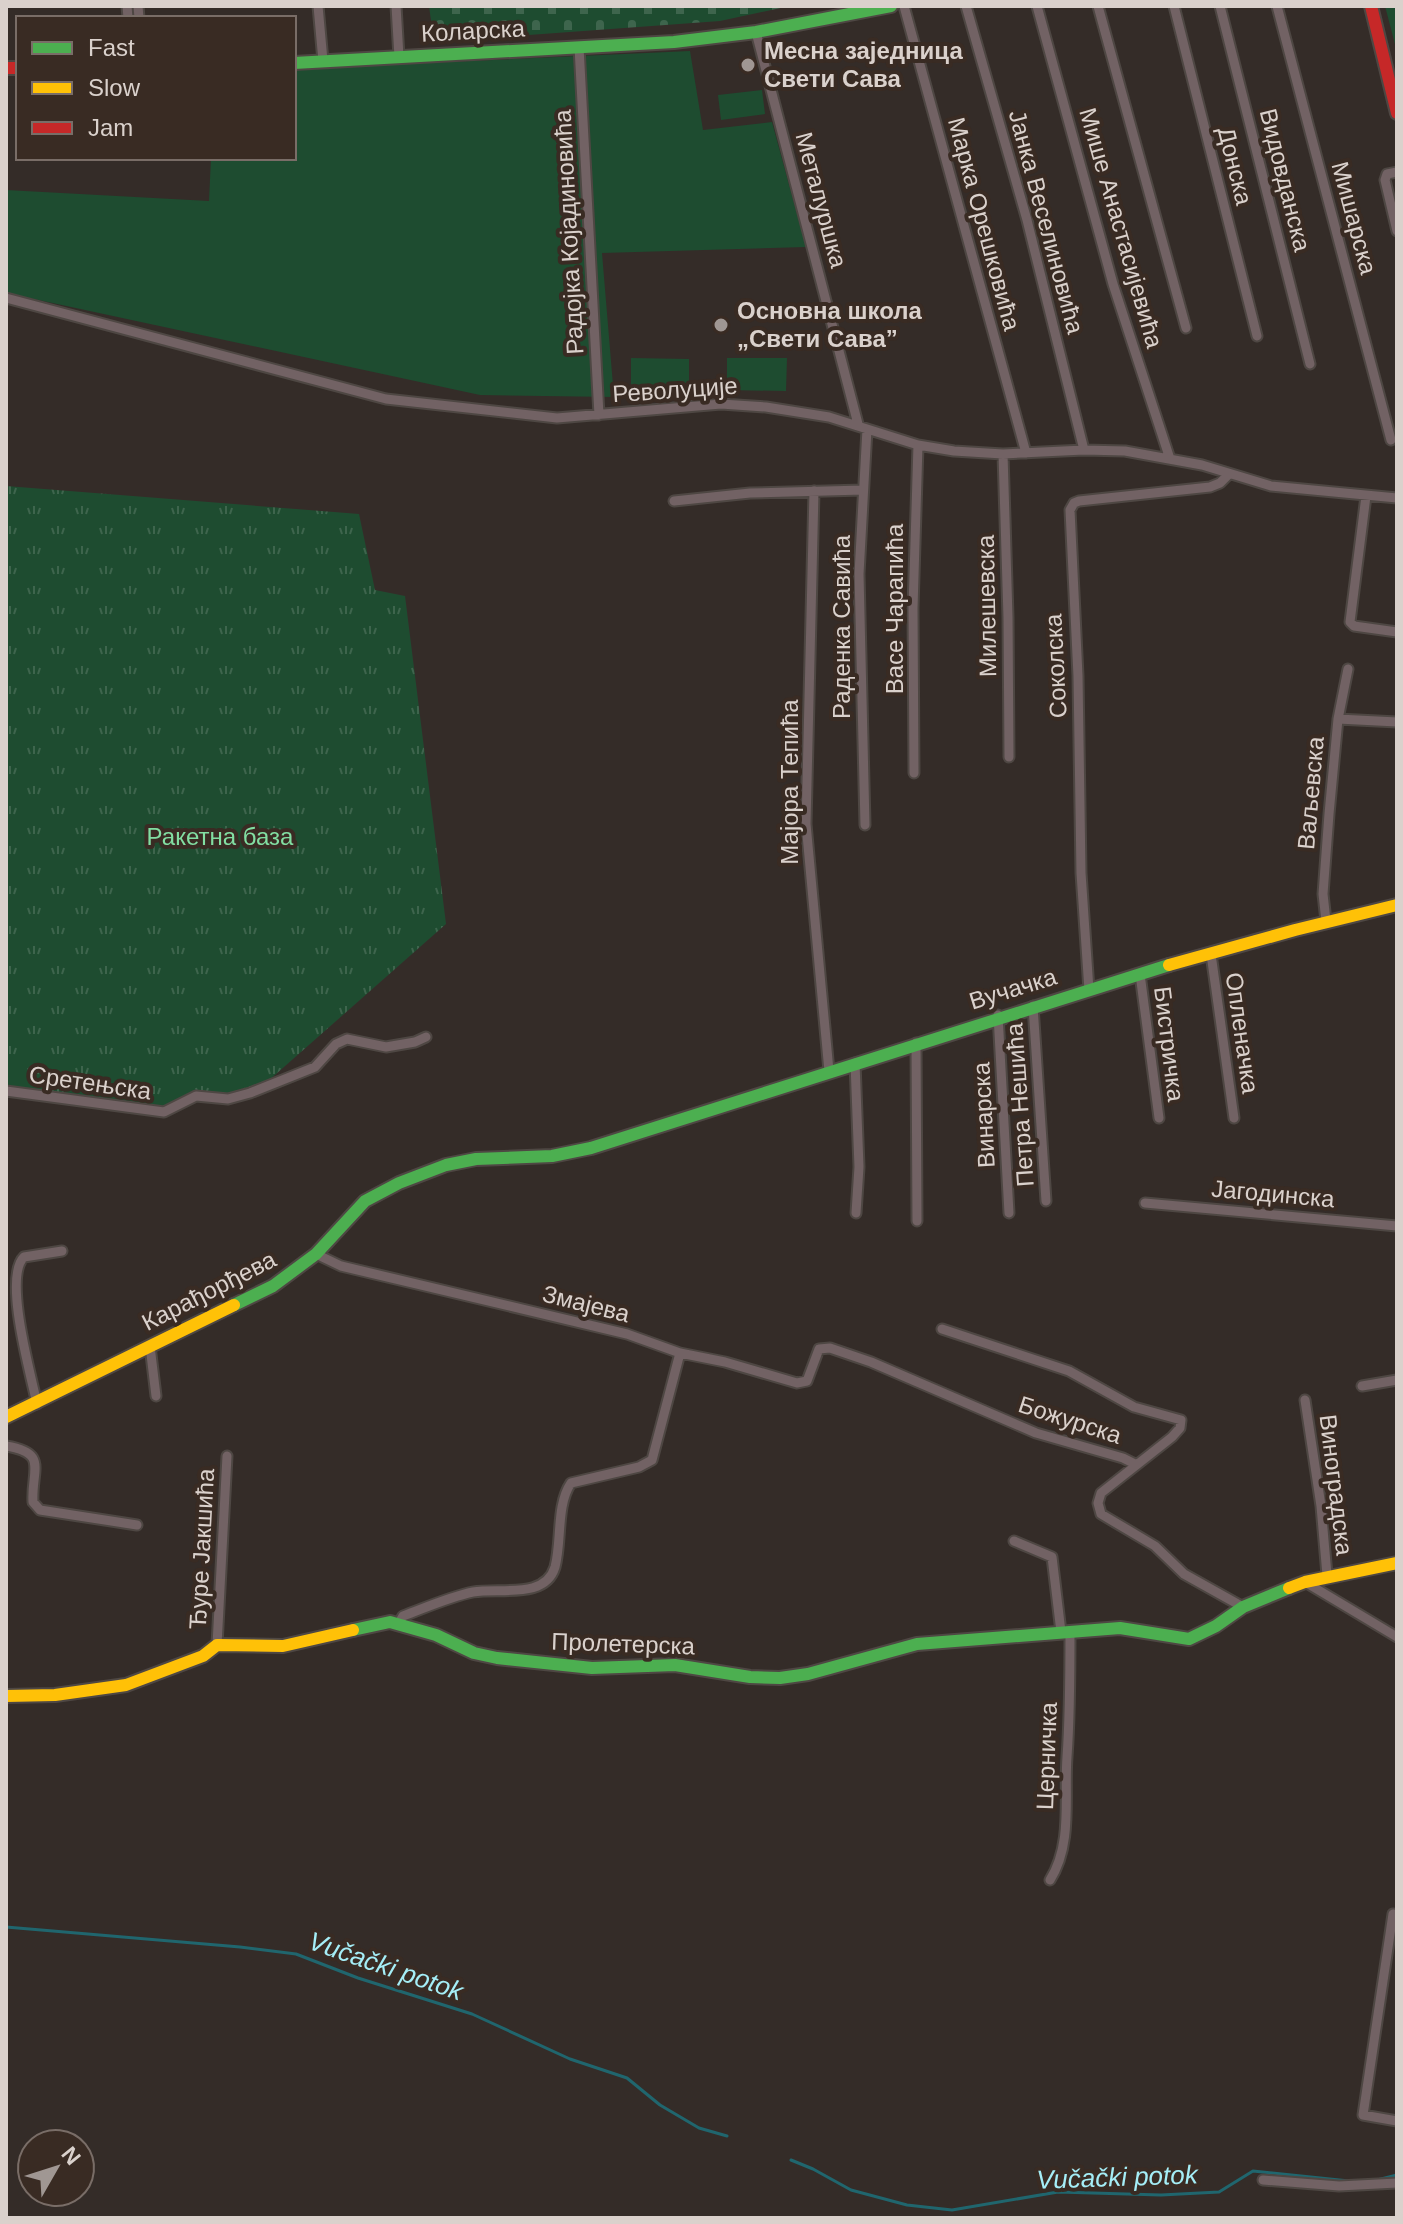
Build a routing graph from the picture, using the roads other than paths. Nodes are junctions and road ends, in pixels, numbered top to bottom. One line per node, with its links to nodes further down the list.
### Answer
1 (318, 6): 15 (street)
2 (396, 6): 14 (street)
3 (891, 6): 12 (street, Коларска)
4 (904, 6): 29 (street, Марка Орешковића)
5 (966, 6): 28 (street, Јанка Веселиновића)
6 (1037, 6): 31 (street, Мише Анастасијевића)
7 (1098, 6): 21 (street)
8 (1174, 6): 22 (street, Донска)
9 (1220, 6): 23 (street, Видовданска)
10 (1277, 6): 26 (street, Мишарска)
11 (1371, 6): 17 (street)
12 (756, 32): 13 (street, Коларска); 25 (street, Металуршка)
13 (579, 47): 14 (street, Коларска); 24 (street, Радојка Којадиновића)
14 (399, 57): 15 (street, Коларска)
15 (323, 61): 16 (street, Коларска)
16 (296, 63)
17 (1397, 113)
18 (1397, 172): 19 (street)
19 (1397, 231)
20 (6, 298): 24 (street, Револуције)
21 (1186, 328)
22 (1257, 336)
23 (1310, 364)
24 (599, 415): 25 (street, Револуције)
25 (863, 426): 27 (street, Револуције); 33 (street, Раденка Савића)
26 (1391, 440)
27 (918, 445): 30 (street, Револуције); 43 (street, Васе Чарапића)
28 (1084, 450): 29 (street, Револуције); 31 (street, Револуције)
29 (1026, 453): 30 (street, Револуције)
30 (1003, 454): 42 (street, Милешевска)
31 (1170, 459): 32 (street, Револуције)
32 (1229, 474): 35 (street, Револуције); 49 (street, Соколска)
33 (863, 490): 34 (street); 44 (street, Раденка Савића)
34 (814, 491): 37 (street); 55 (street, Мајора Тепића)
35 (1366, 496): 36 (street, Револуције); 38 (street)
36 (1397, 498)
37 (674, 501)
38 (1397, 632)
39 (1348, 669): 40 (street, Ваљевска)
40 (1338, 719): 41 (street); 46 (street, Ваљевска)
41 (1397, 722)
42 (1009, 757)
43 (914, 773)
44 (865, 825)
45 (1397, 905): 46 (street, Вучачка)
46 (1326, 921): 47 (street, Вучачка)
47 (1211, 954): 48 (street, Вучачка); 58 (street, Опленачка)
48 (1140, 974): 49 (street, Вучачка); 57 (street, Бистричка)
49 (1089, 990): 50 (street, Вучачка)
50 (1033, 1006): 51 (street, Вучачка); 60 (street, Петра Нешића)
51 (998, 1015): 53 (street, Вучачка); 63 (street, Винарска)
52 (426, 1037): 56 (street, Сретењска)
53 (916, 1043): 54 (street, Вучачка); 64 (street)
54 (855, 1063): 55 (street, Вучачка); 62 (street)
55 (829, 1071): 59 (street, Вучачка)
56 (6, 1091)
57 (1159, 1118)
58 (1234, 1118)
59 (647, 1131): 67 (street, Карађорђева)
60 (1046, 1201)
61 (1145, 1203): 65 (street, Јагодинска)
62 (856, 1213)
63 (1009, 1213)
64 (917, 1221)
65 (1397, 1226)
66 (62, 1251): 76 (street)
67 (316, 1254): 69 (street, Карађорђева); 71 (street, Змајева)
68 (942, 1329): 80 (street, Божурска)
69 (150, 1346): 74 (street); 76 (street, Карађорђева)
70 (824, 1347): 71 (street, Змајева); 80 (street, Божурска)
71 (680, 1353): 87 (street)
72 (1397, 1380): 73 (street)
73 (1362, 1386)
74 (156, 1396)
75 (1305, 1400): 84 (street, Виноградска)
76 (37, 1404): 77 (street, Карађорђева)
77 (6, 1417)
78 (6, 1446): 81 (street)
79 (227, 1456): 90 (street, Ђуре Јакшића)
80 (1135, 1464): 86 (street)
81 (137, 1525)
82 (1014, 1541): 88 (street, Церничка)
83 (1397, 1563): 84 (street, Пролетерска)
84 (1327, 1575): 85 (street, Пролетерска)
85 (1305, 1582): 86 (street, Пролетерска); 89 (street)
86 (1243, 1607): 88 (street, Пролетерска)
87 (399, 1623): 88 (street, Пролетерска); 90 (street, Пролетерска)
88 (1065, 1632): 92 (street, Церничка)
89 (1397, 1637)
90 (217, 1645): 91 (street, Пролетерска)
91 (6, 1696)
92 (1050, 1880)
93 (1393, 1914): 94 (street)
94 (1397, 2121)
95 (1263, 2180): 96 (street)
96 (1397, 2183)

